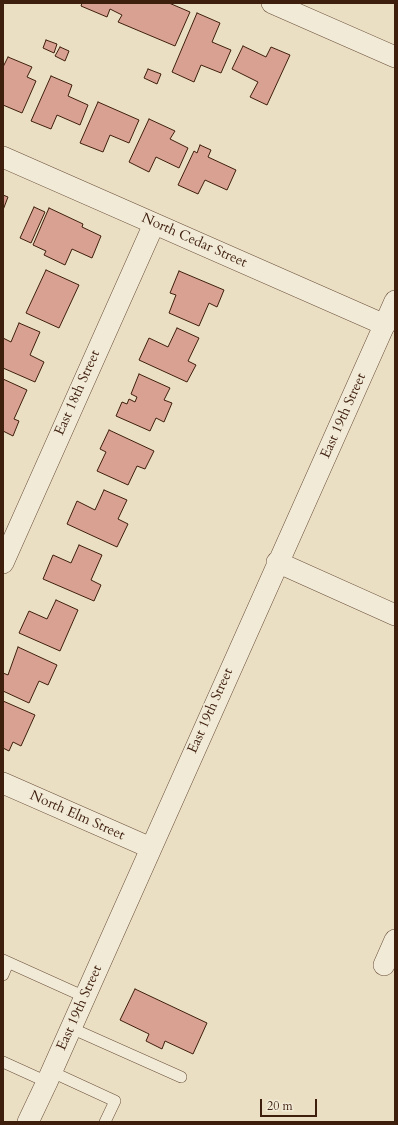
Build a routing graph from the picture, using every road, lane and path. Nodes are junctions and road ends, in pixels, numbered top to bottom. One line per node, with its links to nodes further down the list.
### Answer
1 (272, 3): 2 (street)
2 (395, 57)
3 (3, 157): 4 (street, North Cedar Street)
4 (154, 224): 6 (street, North Cedar Street); 8 (street, East 18th Street)
5 (395, 301): 6 (street, East 19th Street)
6 (385, 325): 7 (street, East 19th Street)
7 (277, 562): 9 (street); 11 (street, East 19th Street)
8 (3, 563)
9 (395, 615)
10 (3, 783): 11 (street, North Elm Street)
11 (151, 848): 16 (street, East 19th Street)
12 (395, 940): 14 (street)
13 (6, 962): 15 (lane); 16 (lane)
14 (384, 965)
15 (3, 975)
16 (85, 997): 17 (street, East 19th Street)
17 (71, 1028): 19 (street, East 19th Street); 20 (lane)
18 (3, 1062): 19 (lane)
19 (50, 1077): 21 (street, East 19th Street); 22 (lane)
20 (181, 1077)
21 (28, 1122)
22 (105, 1122)

